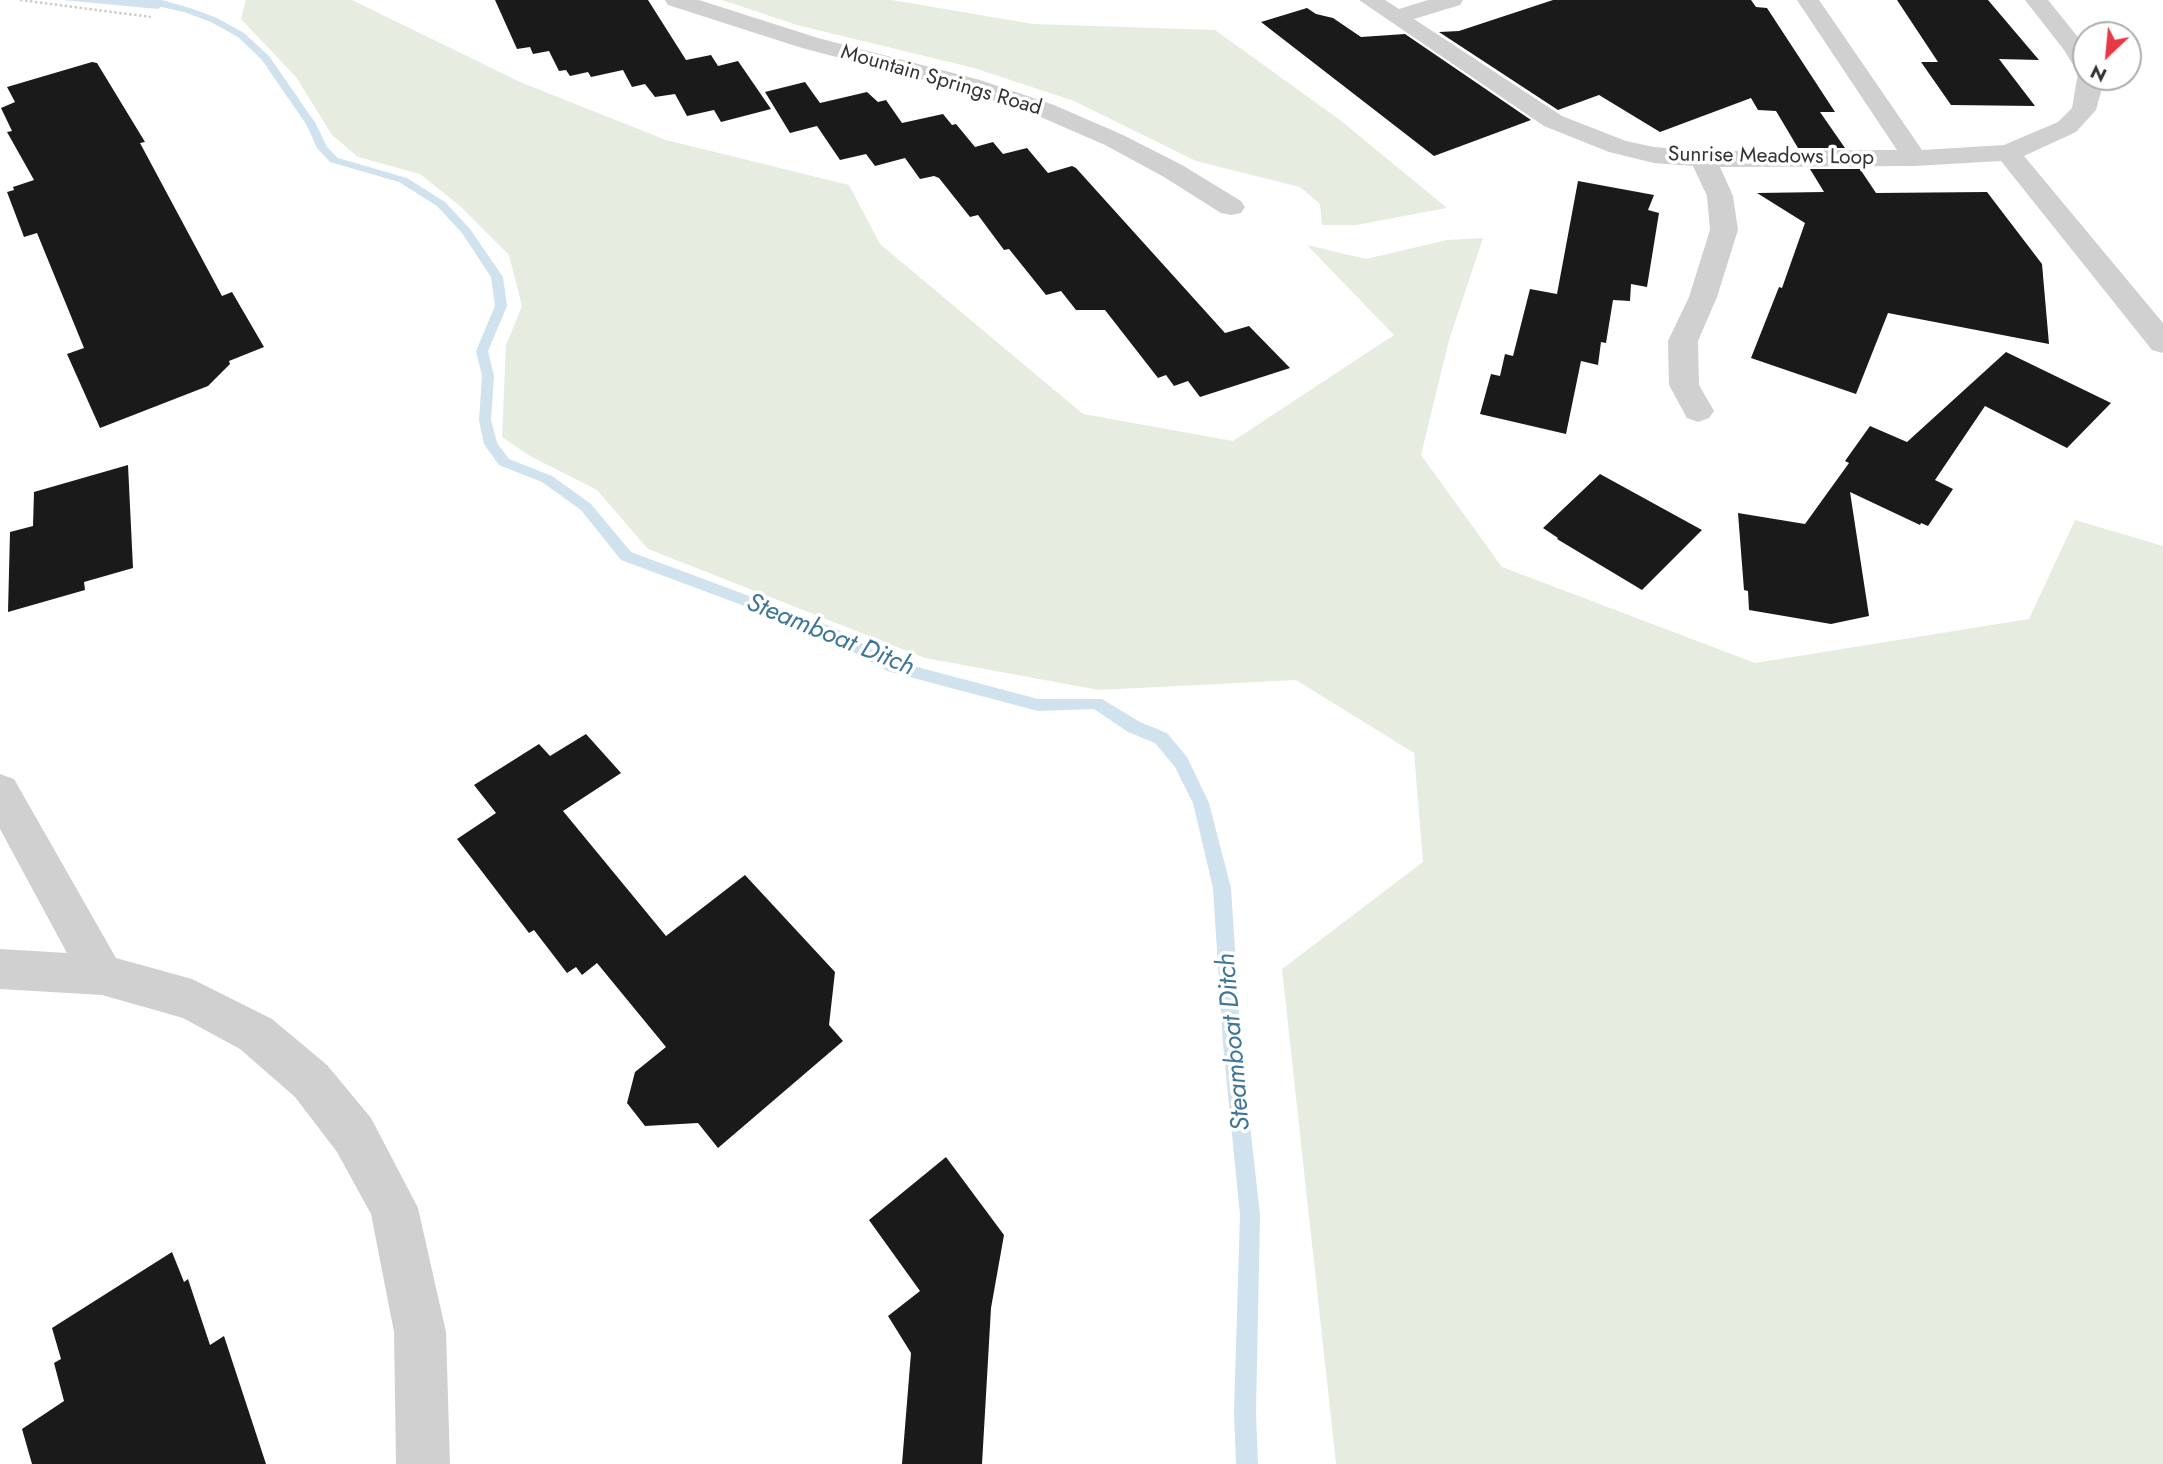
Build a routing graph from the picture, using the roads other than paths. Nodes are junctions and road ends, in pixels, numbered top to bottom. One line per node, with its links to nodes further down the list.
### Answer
1 (676, 0): 12 (street, Mountain Springs Road)
2 (1370, 0): 6 (street, Sunrise Meadows Loop)
3 (1452, 0): 6 (street)
4 (1808, 0): 10 (street)
5 (2036, 0): 7 (street)
6 (1396, 17): 11 (street, Sunrise Meadows Loop)
7 (2072, 44)
8 (2089, 91): 9 (street, Sunrise Meadows Loop)
9 (2008, 153): 10 (street, Sunrise Meadows Loop); 13 (street)
10 (1915, 158): 11 (street, Sunrise Meadows Loop)
11 (1703, 159): 14 (street)
12 (1231, 207)
13 (2163, 343)
14 (1698, 411)
15 (0, 791): 17 (street)
16 (0, 969): 17 (street)
17 (102, 975): 18 (street)
18 (423, 1464)

